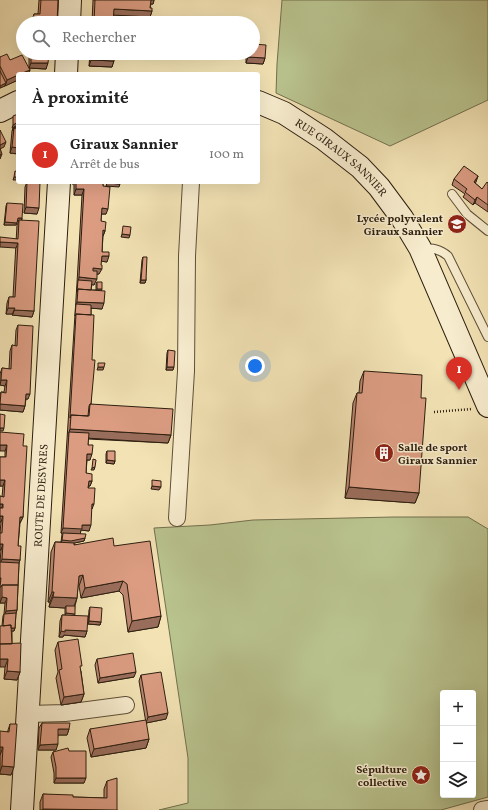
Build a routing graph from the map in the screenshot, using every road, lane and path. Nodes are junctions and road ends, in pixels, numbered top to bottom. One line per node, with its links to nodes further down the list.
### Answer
1 (70, 0): 2 (street)
2 (69, 16)
3 (67, 60): 4 (street)
4 (66, 72)
5 (16, 103): 7 (street)
6 (260, 103): 12 (street, RUE GIRAUX SANNIER)
7 (0, 111)
8 (60, 184): 18 (street, ROUTE DE DESVRES)
9 (191, 184): 16 (street)
10 (452, 194): 11 (lane)
11 (488, 231)
12 (420, 248): 13 (lane); 14 (street, RUE GIRAUX SANNIER)
13 (488, 338)
14 (478, 407): 15 (path)
15 (434, 412)
16 (177, 518)
17 (126, 705): 18 (street)
18 (28, 714): 20 (street, ROUTE DE DESVRES)
19 (488, 808): 21 (street)
20 (22, 810)
21 (482, 810)

